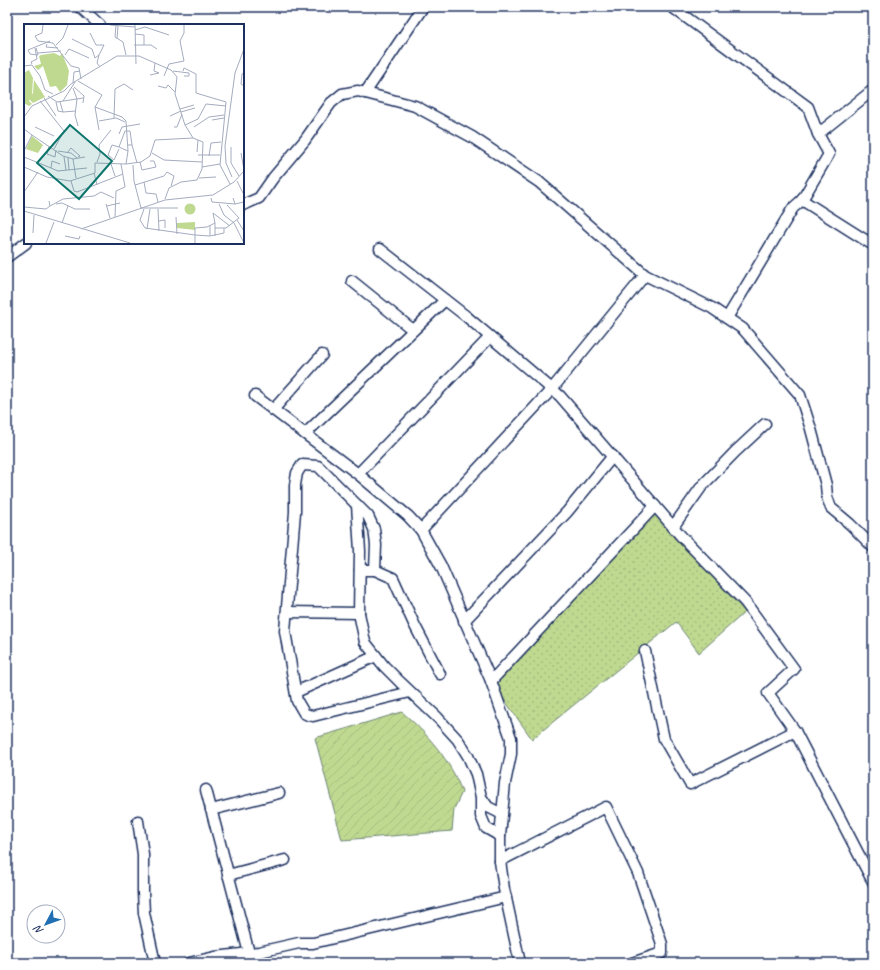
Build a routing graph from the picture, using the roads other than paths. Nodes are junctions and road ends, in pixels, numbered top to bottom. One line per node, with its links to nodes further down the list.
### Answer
1 (80, 7): 4 (street)
2 (423, 7): 6 (street)
3 (672, 7): 7 (street)
4 (99, 24)
5 (873, 90): 7 (street)
6 (365, 93): 9 (street); 14 (street)
7 (818, 134): 8 (street)
8 (802, 200): 10 (street); 17 (street)
9 (244, 205)
10 (870, 243)
11 (25, 244): 13 (street)
12 (380, 249): 16 (street)
13 (7, 257)
14 (645, 275): 17 (street); 21 (street)
15 (352, 281): 18 (street)
16 (445, 300): 18 (street); 19 (street)
17 (727, 318): 32 (street)
18 (413, 330): 25 (street)
19 (490, 337): 21 (street); 27 (street)
20 (322, 355): 23 (street)
21 (552, 389): 26 (street); 31 (street)
22 (255, 396): 23 (street)
23 (273, 410): 25 (street)
24 (765, 424): 30 (street)
25 (305, 434): 27 (street)
26 (613, 456): 29 (street); 37 (street)
27 (358, 474): 31 (street)
28 (357, 505): 33 (street); 34 (street); 35 (street)
29 (655, 506): 30 (street); 41 (street)
30 (673, 526): 44 (street)
31 (421, 530): 37 (street)
32 (873, 547)
33 (360, 570): 34 (street); 36 (street)
34 (375, 570): 40 (street)
35 (287, 612): 36 (street); 42 (street)
36 (359, 613): 39 (street)
37 (464, 621): 41 (street)
38 (645, 651): 44 (street)
39 (376, 656): 42 (street); 43 (street)
40 (440, 674)
41 (491, 681): 49 (street)
42 (296, 692): 43 (street)
43 (410, 692): 47 (street)
44 (794, 730): 55 (street)
45 (206, 790): 48 (street)
46 (279, 793): 48 (street)
47 (481, 797): 49 (street); 51 (street)
48 (211, 810): 54 (street)
49 (502, 814): 51 (street)
50 (138, 821): 58 (street)
51 (500, 836): 53 (street)
52 (285, 860): 54 (street)
53 (500, 861): 56 (street); 61 (street)
54 (228, 875): 57 (street)
55 (873, 882)
56 (506, 897): 57 (street); 60 (street)
57 (249, 953): 59 (street)
58 (155, 963)
59 (189, 963)
60 (520, 963)
61 (632, 963)

